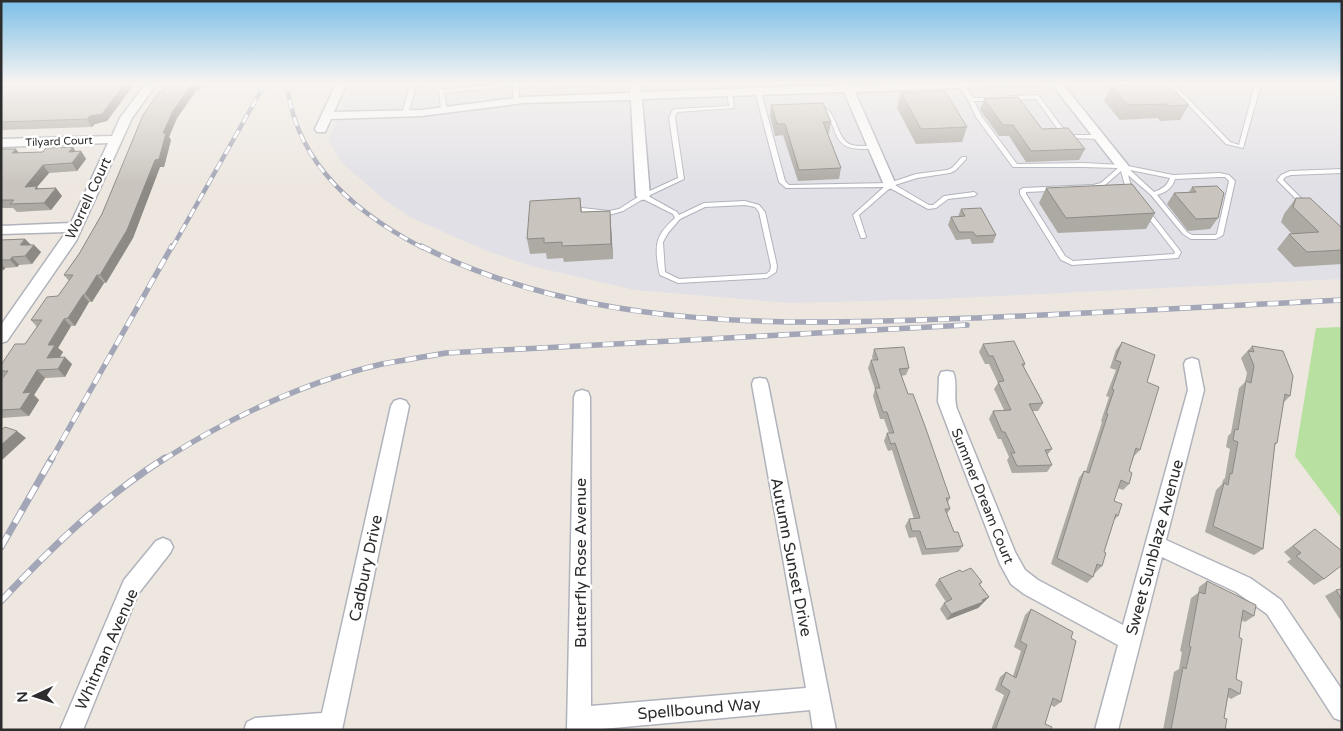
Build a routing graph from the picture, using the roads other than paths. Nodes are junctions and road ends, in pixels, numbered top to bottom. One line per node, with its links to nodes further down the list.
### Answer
1 (127, 116): 15 (street, Worrell Court)
2 (327, 116): 13 (street)
3 (637, 116): 25 (street)
4 (673, 116): 25 (lane)
5 (764, 116): 22 (lane)
6 (829, 116): 17 (lane)
7 (860, 116): 17 (street)
8 (979, 116): 19 (lane)
9 (1051, 116): 14 (lane)
10 (1082, 116): 14 (street)
11 (1202, 116): 12 (lane)
12 (1249, 116)
13 (321, 128)
14 (1099, 137): 19 (street)
15 (116, 139): 16 (street, Tilyard Court); 29 (street, Worrell Court)
16 (1, 144)
17 (873, 147): 22 (street)
18 (964, 158): 22 (lane)
19 (1123, 167): 19 (lane); 21 (lane); 24 (lane)
20 (1342, 171): 26 (lane)
21 (1173, 177): 24 (lane); 24 (lane)
22 (890, 186): 23 (lane); 31 (lane)
23 (974, 194)
24 (1153, 194)
25 (643, 196): 27 (lane); 28 (lane)
26 (1308, 208)
27 (562, 209)
28 (678, 218): 28 (lane)
29 (77, 227): 30 (street); 32 (street, Worrell Court)
30 (1, 230)
31 (863, 237)
32 (1, 337)
33 (1192, 364): 38 (street, Sweet Sunblaze Avenue)
34 (947, 377): 40 (street, Summer Dream Court)
35 (760, 384): 41 (street, Autumn Sunset Drive)
36 (582, 397): 43 (street, Butterfly Rose Avenue)
37 (400, 406): 44 (street, Cadbury Drive)
38 (1156, 545): 40 (street, Sweet Sunblaze Avenue); 42 (street)
39 (162, 547): 45 (street, Whitman Avenue)
40 (1130, 640): 48 (street, Sweet Sunblaze Avenue)
41 (818, 698): 43 (street, Spellbound Way); 47 (street, Autumn Sunset Drive)
42 (1342, 710)
43 (579, 724)
44 (331, 727): 46 (street)
45 (71, 730)
46 (255, 730)
47 (825, 730)
48 (1106, 730)

